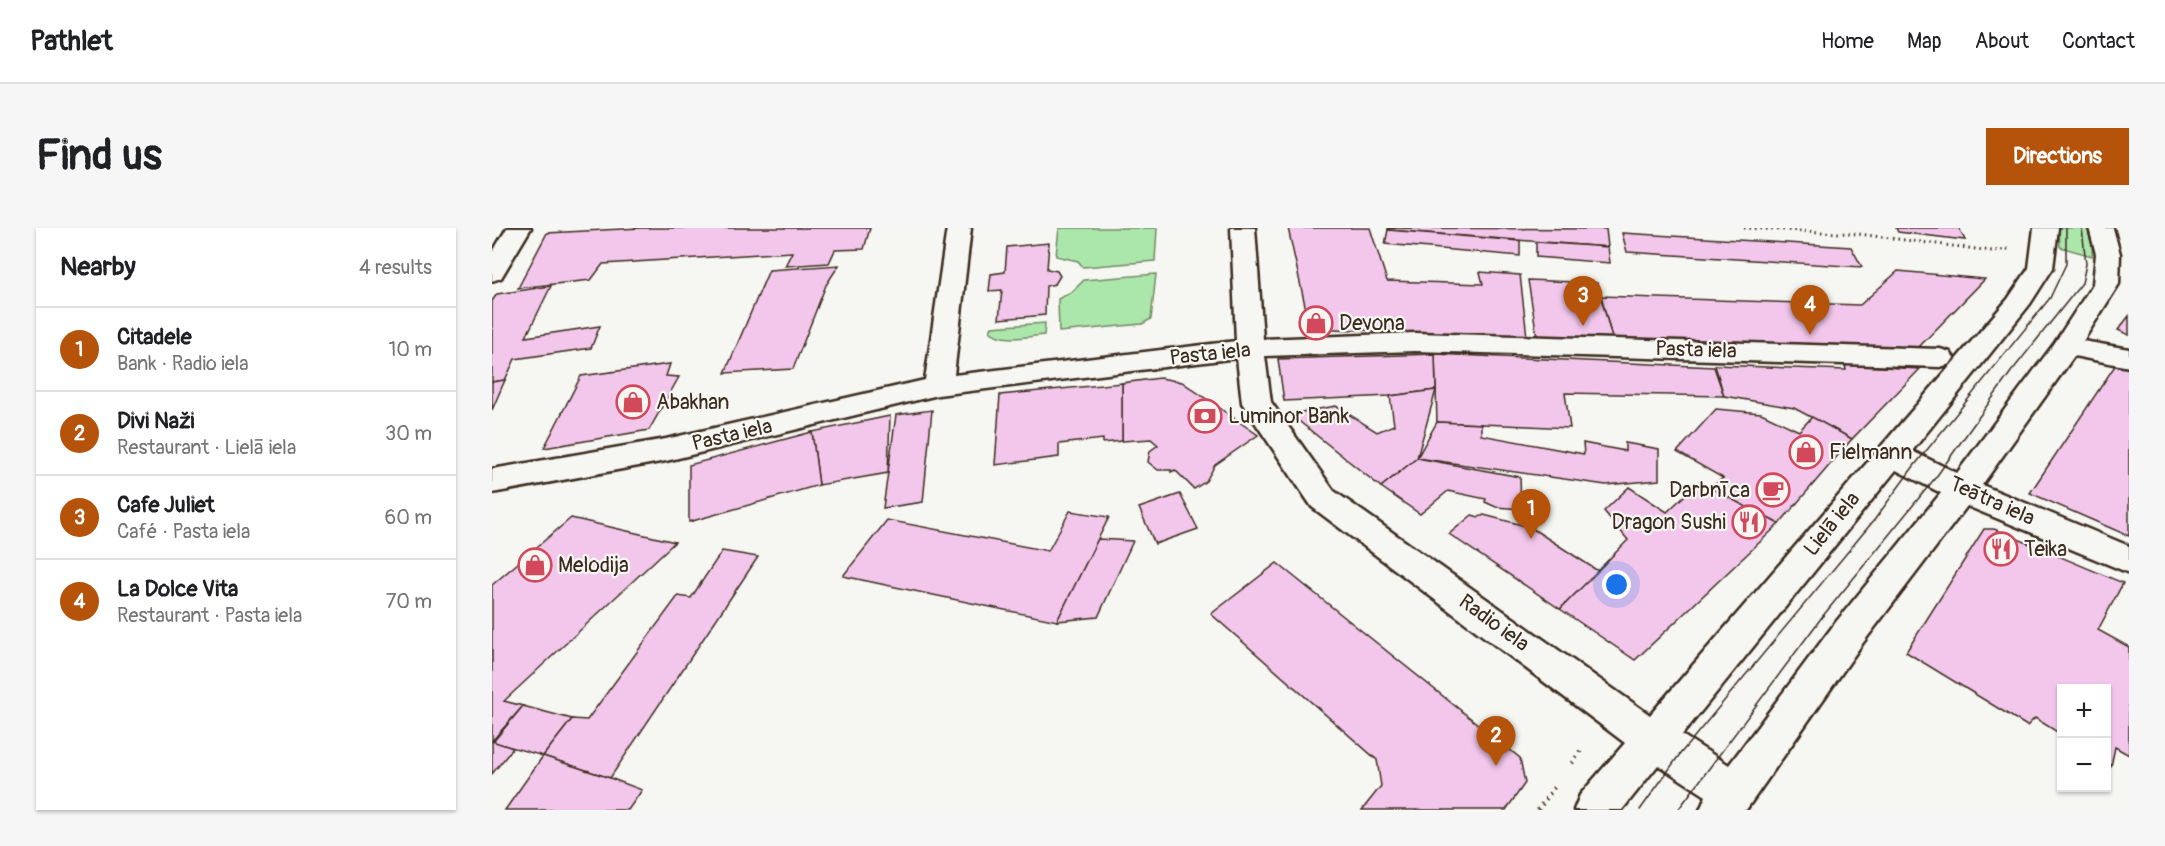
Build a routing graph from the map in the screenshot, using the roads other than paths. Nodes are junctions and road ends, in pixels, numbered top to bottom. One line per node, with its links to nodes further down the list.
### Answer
1 (519, 228): 6 (street)
2 (958, 228): 11 (street)
3 (1243, 228): 7 (street)
4 (2101, 228): 14 (street)
5 (2045, 238): 12 (street, Lielā iela)
6 (492, 273)
7 (1250, 348): 9 (street, Pasta iela); 11 (street, Pasta iela); 16 (street, Radio iela)
8 (2076, 348): 10 (street)
9 (1940, 358)
10 (2129, 358)
11 (938, 387): 13 (street, Pasta iela)
12 (1890, 454): 14 (street, Teātra iela); 16 (street, Lielā iela)
13 (492, 481)
14 (1963, 489): 15 (street, Teātra iela); 17 (street)
15 (2129, 560)
16 (1653, 738): 17 (street, Radio iela); 18 (street, Lielā iela)
17 (1727, 801)
18 (1595, 810)

